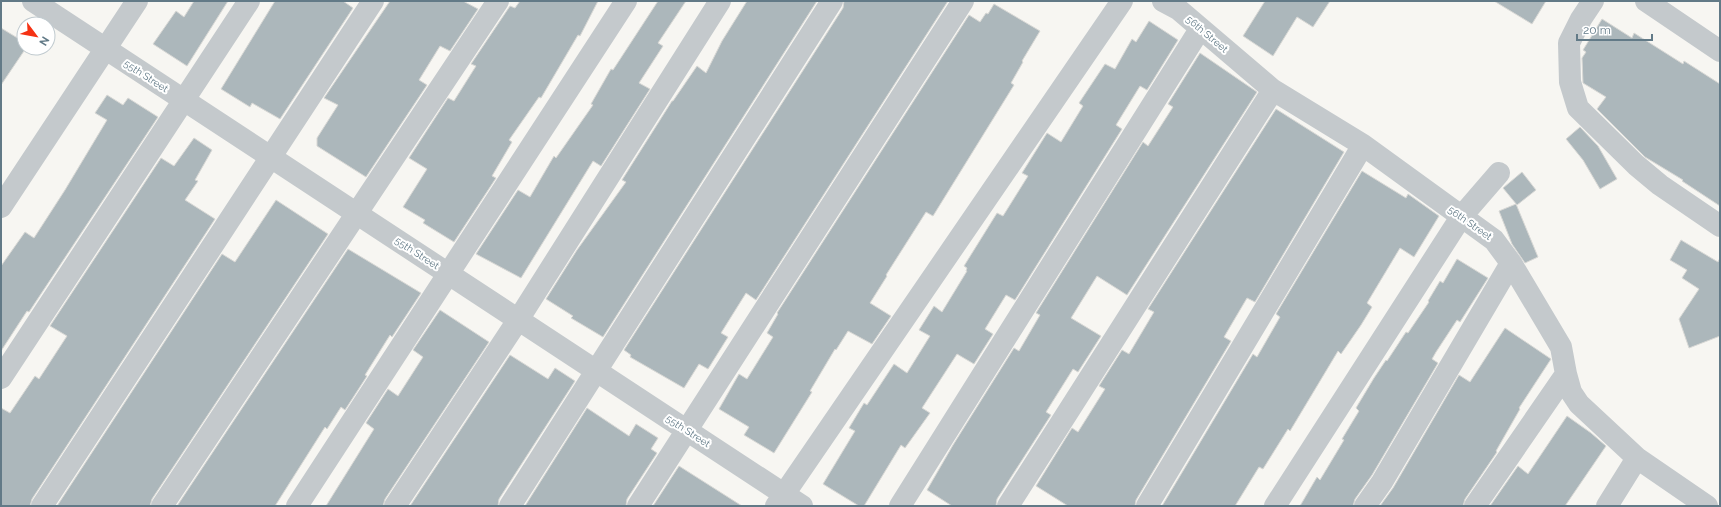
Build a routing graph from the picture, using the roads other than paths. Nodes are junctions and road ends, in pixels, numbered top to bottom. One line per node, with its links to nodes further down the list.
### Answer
1 (32, 1): 15 (street, 55th Street)
2 (137, 1): 15 (street)
3 (249, 1): 18 (street)
4 (373, 1): 20 (street)
5 (498, 1): 23 (street)
6 (626, 1): 27 (street)
7 (720, 1): 28 (street)
8 (832, 1): 29 (street)
9 (963, 1): 32 (street)
10 (1122, 1): 34 (street)
11 (1163, 1): 14 (street, 56th Street)
12 (1593, 1): 25 (street)
13 (1646, 1): 16 (street)
14 (1200, 29): 17 (street, 56th Street); 42 (street)
15 (106, 49): 18 (street, 55th Street); 22 (street)
16 (1720, 50)
17 (1273, 90): 19 (street, 56th Street); 43 (street)
18 (184, 100): 20 (street, 55th Street); 31 (street)
19 (1363, 145): 24 (street, 56th Street); 44 (street)
20 (271, 158): 23 (street, 55th Street); 35 (street)
21 (1499, 173): 24 (street)
22 (1, 207)
23 (356, 213): 27 (street, 55th Street); 36 (street)
24 (1460, 217): 26 (street, 56th Street); 45 (street)
25 (1720, 226)
26 (1511, 263): 30 (street, 56th Street); 46 (street)
27 (449, 274): 28 (street, 55th Street); 37 (street)
28 (518, 320): 29 (street, 55th Street); 38 (street)
29 (597, 371): 32 (street, 55th Street); 39 (street)
30 (1566, 374): 33 (street, 56th Street); 47 (street)
31 (1, 378)
32 (687, 430): 34 (street, 55th Street); 40 (street)
33 (1637, 458): 48 (street); 49 (street, 56th Street)
34 (780, 500): 41 (street, 55th Street)
35 (42, 506)
36 (162, 506)
37 (297, 506)
38 (395, 506)
39 (510, 506)
40 (638, 506)
41 (802, 506)
42 (900, 506)
43 (1008, 506)
44 (1146, 506)
45 (1275, 506)
46 (1365, 506)
47 (1475, 506)
48 (1607, 506)
49 (1707, 506)

